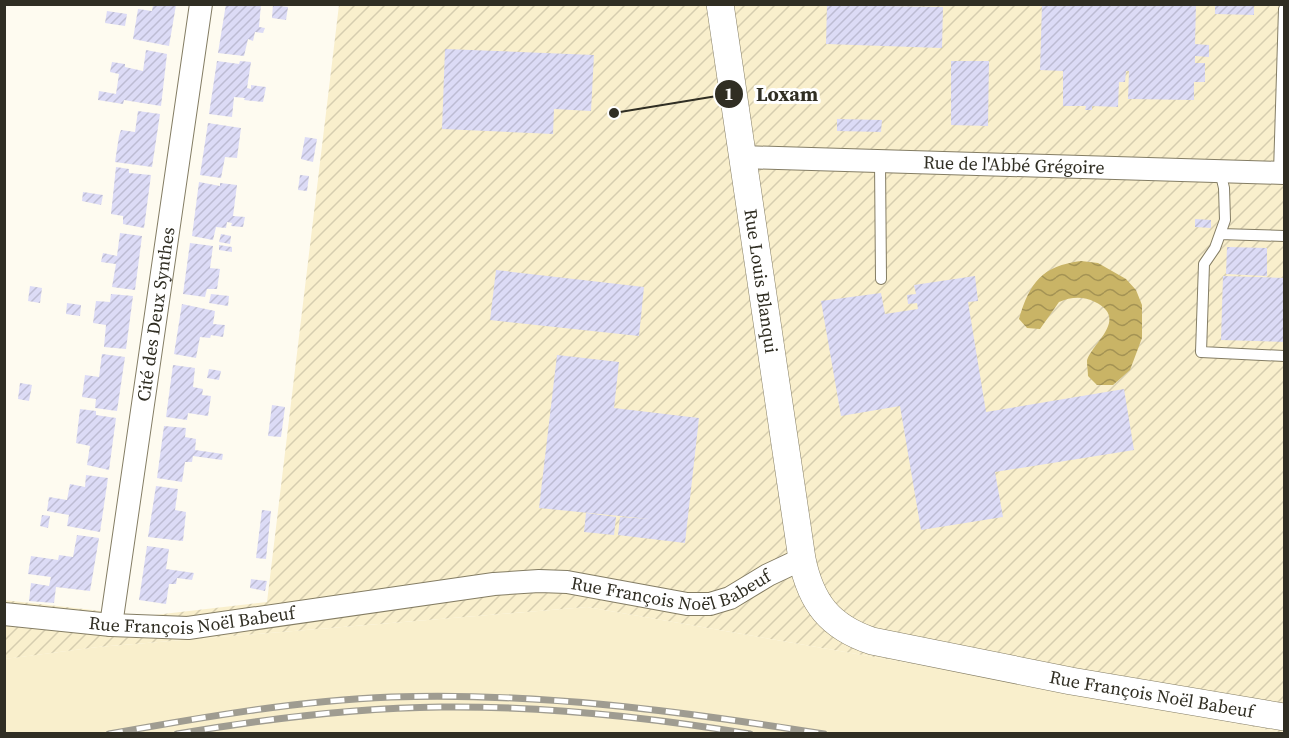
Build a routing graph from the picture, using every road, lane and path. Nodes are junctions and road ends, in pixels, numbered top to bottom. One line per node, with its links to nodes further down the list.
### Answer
1 (201, 4): 14 (street, Cité des Deux Synthes)
2 (720, 4): 4 (street, Rue Louis Blanqui)
3 (1284, 9): 7 (lane)
4 (742, 157): 5 (street, Rue de l'Abbé Grégoire); 12 (street, Rue Louis Blanqui)
5 (880, 161): 6 (street, Rue de l'Abbé Grégoire); 10 (lane)
6 (1220, 171): 7 (street, Rue de l'Abbé Grégoire); 8 (lane)
7 (1282, 173)
8 (1220, 234): 9 (lane); 11 (lane)
9 (1284, 236)
10 (881, 279)
11 (1284, 356)
12 (802, 560): 14 (street, Rue François Noël Babeuf); 16 (street, Rue François Noël Babeuf)
13 (4, 614): 14 (street, Rue François Noël Babeuf)
14 (111, 625)
15 (1284, 709): 16 (lane)
16 (1284, 717)

